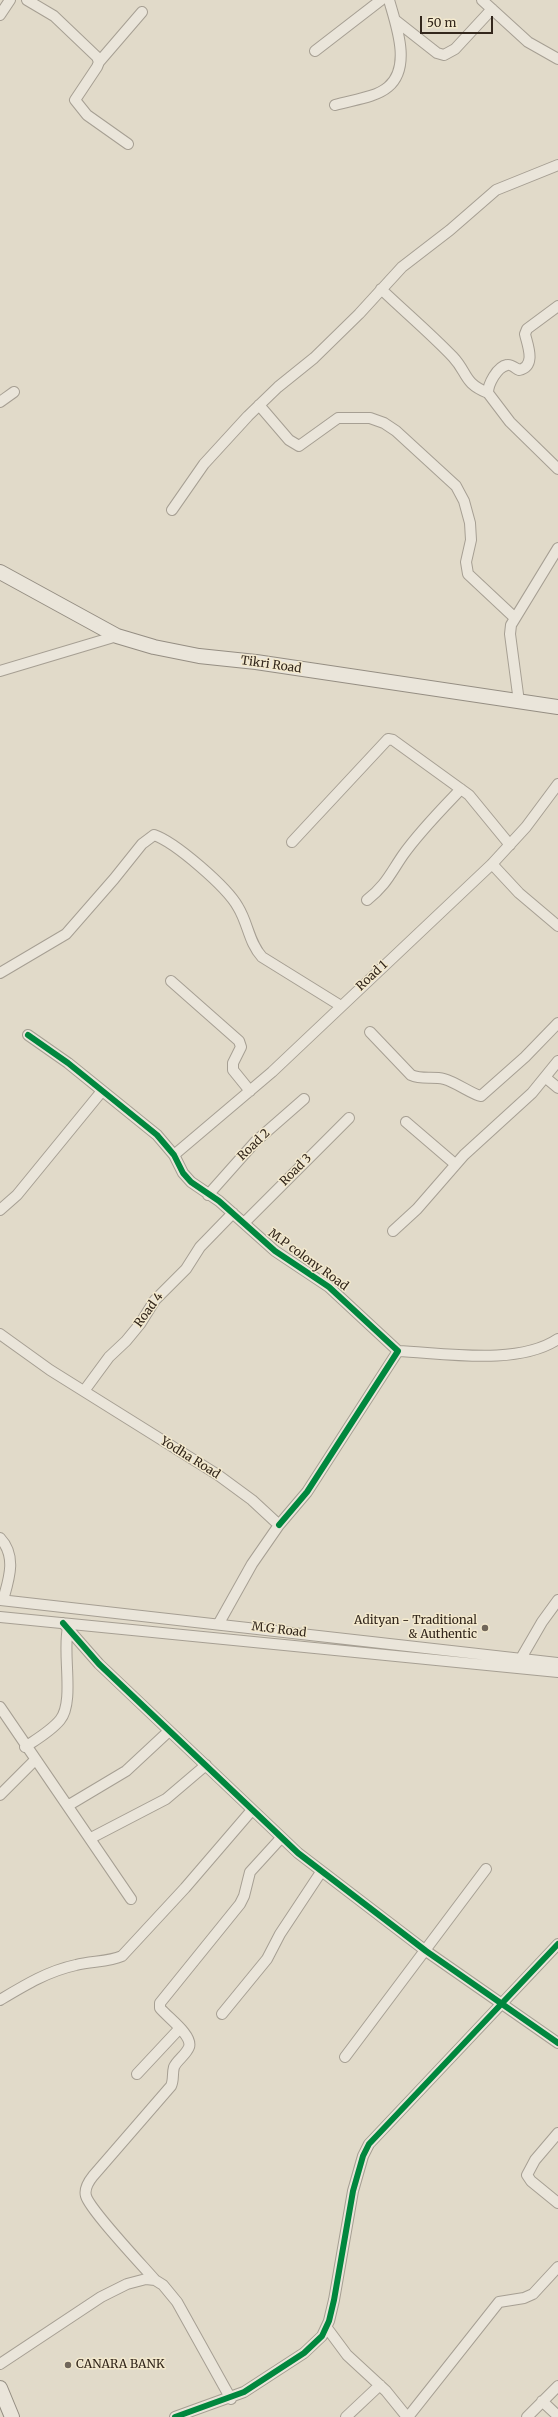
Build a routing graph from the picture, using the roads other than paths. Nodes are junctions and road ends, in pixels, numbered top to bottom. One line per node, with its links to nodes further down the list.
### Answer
1 (10, 0): 8 (street)
2 (27, 0): 12 (street)
3 (381, 0): 10 (street)
4 (389, 0): 9 (street)
5 (482, 0): 6 (street)
6 (492, 9): 9 (street); 11 (street)
7 (142, 12): 12 (street)
8 (0, 15)
9 (395, 20): 13 (street)
10 (315, 51)
11 (558, 59)
12 (99, 62): 14 (street)
13 (335, 105)
14 (128, 144)
15 (558, 166): 16 (street)
16 (381, 289): 19 (street); 21 (street)
17 (558, 306): 19 (street)
18 (14, 392): 20 (street)
19 (488, 393): 22 (street)
20 (0, 402)
21 (259, 405): 23 (street); 26 (street)
22 (558, 469)
23 (172, 510)
24 (558, 548): 26 (street)
25 (0, 572): 27 (street, Tikri Road)
26 (515, 618): 29 (street)
27 (117, 636): 28 (street); 29 (street, Tikri Road)
28 (0, 671)
29 (520, 702): 30 (street, Tikri Road)
30 (558, 707)
31 (558, 784): 34 (street, Road 1)
32 (461, 789): 33 (street); 34 (street); 36 (street)
33 (292, 842)
34 (510, 845): 35 (street, Road 1)
35 (492, 864): 37 (street); 40 (street, Road 1)
36 (367, 900)
37 (558, 926)
38 (0, 973): 40 (street)
39 (171, 981): 48 (street)
40 (341, 1006): 48 (street, Road 1)
41 (558, 1023): 42 (street)
42 (370, 1032)
43 (28, 1035): 47 (street, M.P colony Road)
44 (558, 1061): 45 (street)
45 (546, 1078): 46 (street); 53 (street)
46 (558, 1088)
47 (102, 1091): 52 (street, M.P colony Road); 55 (street)
48 (250, 1091): 52 (street, Road 1)
49 (304, 1100): 54 (street, Road 2)
50 (349, 1118): 57 (street, Road 3)
51 (406, 1122): 53 (street)
52 (174, 1155): 54 (street, M.P colony Road)
53 (455, 1164): 58 (street)
54 (208, 1195): 56 (street, M.P colony Road)
55 (0, 1210)
56 (232, 1213): 57 (street, M.P colony Road); 62 (street, Road 4)
57 (244, 1223): 61 (street, M.P colony Road)
58 (393, 1231)
59 (0, 1334): 62 (street, Yodha Road)
60 (558, 1339): 61 (street)
61 (398, 1351): 63 (street)
62 (84, 1390): 63 (street, Yodha Road)
63 (279, 1525): 68 (street)
64 (0, 1538): 65 (street)
65 (2, 1600): 68 (street, M.G Road)
66 (558, 1600): 70 (street)
67 (0, 1618): 69 (street, M.G Road)
68 (219, 1623): 70 (street, M.G Road)
69 (65, 1626): 72 (street, M.G Road); 74 (street); 75 (street)
70 (520, 1660): 71 (street, M.G Road)
71 (558, 1663)
72 (558, 1672)
73 (0, 1707): 75 (street)
74 (169, 1730): 77 (street); 79 (street)
75 (25, 1746): 76 (street)
76 (35, 1760): 78 (street); 79 (street)
77 (206, 1765): 80 (street); 81 (street)
78 (0, 1795)
79 (69, 1805): 81 (street)
80 (252, 1810): 82 (street); 88 (street)
81 (91, 1838): 85 (street)
82 (281, 1838): 84 (street); 91 (street)
83 (486, 1869): 87 (street)
84 (321, 1872): 87 (street); 90 (street)
85 (131, 1899)
86 (558, 1944): 89 (street)
87 (426, 1951): 89 (street); 93 (street)
88 (0, 2000)
89 (501, 2004): 92 (street); 99 (street)
90 (222, 2014)
91 (180, 2028): 94 (street); 98 (street)
92 (558, 2043)
93 (346, 2057)
94 (137, 2074)
95 (558, 2133): 96 (street)
96 (558, 2204)
97 (558, 2267): 110 (street)
98 (155, 2280): 100 (street); 104 (street)
99 (327, 2328): 101 (street); 104 (street)
100 (0, 2364)
101 (380, 2385): 109 (street); 110 (street)
102 (558, 2386): 105 (street)
103 (0, 2388): 107 (street)
104 (231, 2398): 108 (street)
105 (542, 2401): 106 (street); 111 (street)
106 (558, 2416)
107 (12, 2417)
108 (175, 2417)
109 (346, 2417)
110 (408, 2417)
111 (527, 2417)

